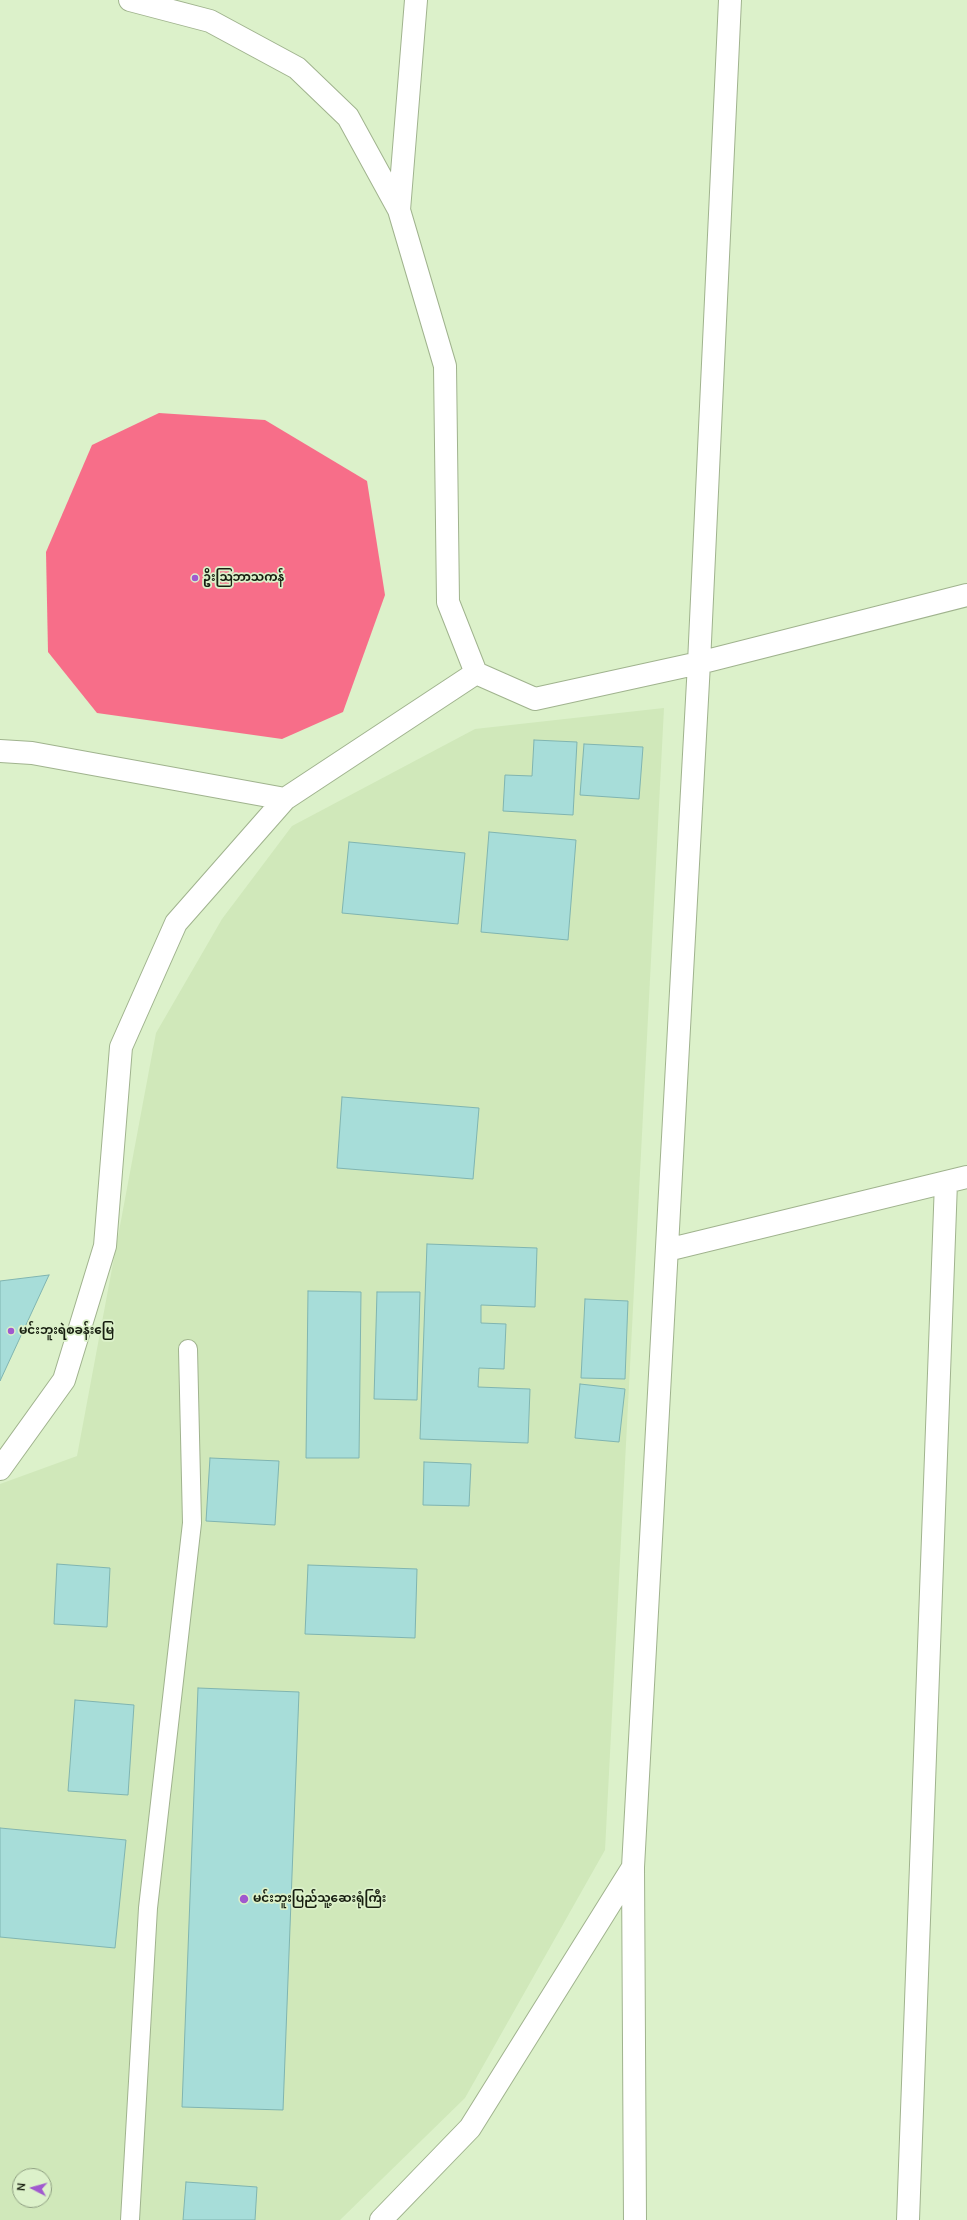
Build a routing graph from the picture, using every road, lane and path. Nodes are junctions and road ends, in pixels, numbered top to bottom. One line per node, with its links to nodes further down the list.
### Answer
1 (416, 0): 4 (street)
2 (730, 0): 6 (street)
3 (140, 1): 4 (street)
4 (399, 210): 7 (street)
5 (967, 595): 6 (street)
6 (699, 663): 7 (street); 12 (street)
7 (476, 673): 9 (street)
8 (0, 751): 9 (street)
9 (285, 799): 14 (street)
10 (967, 1177): 11 (street)
11 (946, 1182): 12 (street); 19 (street)
12 (667, 1250): 15 (street)
13 (188, 1349): 16 (lane)
14 (0, 1469)
15 (633, 1868): 17 (street); 18 (street)
16 (130, 2220)
17 (381, 2220)
18 (635, 2220)
19 (908, 2220)

